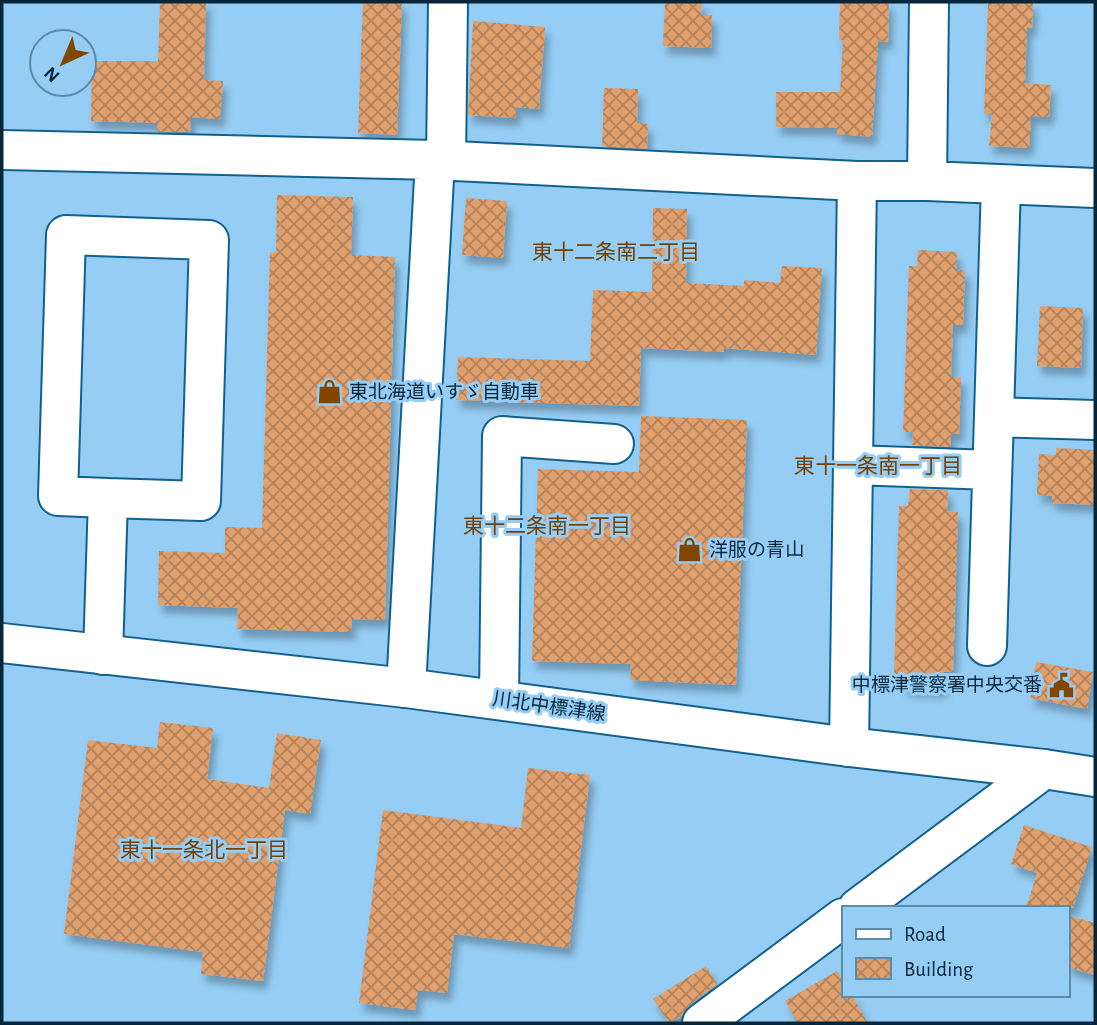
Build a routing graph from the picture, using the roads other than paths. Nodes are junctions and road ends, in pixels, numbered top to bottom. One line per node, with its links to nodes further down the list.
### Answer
1 (448, 2): 4 (street)
2 (929, 2): 6 (street)
3 (2, 150): 4 (street)
4 (440, 160): 5 (street); 18 (street)
5 (857, 181): 6 (street); 12 (street)
6 (927, 181): 7 (street)
7 (1000, 184): 8 (street); 9 (street)
8 (1095, 188)
9 (994, 416): 10 (street); 13 (street)
10 (1095, 420)
11 (614, 443): 19 (street)
12 (853, 465): 13 (street); 20 (street)
13 (992, 470): 16 (street)
14 (108, 498): 14 (street); 17 (street)
15 (2, 643): 17 (street, 川北中標津線)
16 (987, 646)
17 (103, 655): 18 (street, 川北中標津線)
18 (406, 688): 19 (street, 川北中標津線)
19 (499, 701): 20 (street, 川北中標津線)
20 (849, 747): 21 (street, 川北中標津線)
21 (1044, 769): 22 (street, 川北中標津線); 23 (street)
22 (1095, 776)
23 (861, 906)
24 (842, 919): 25 (street)
25 (702, 1023)

